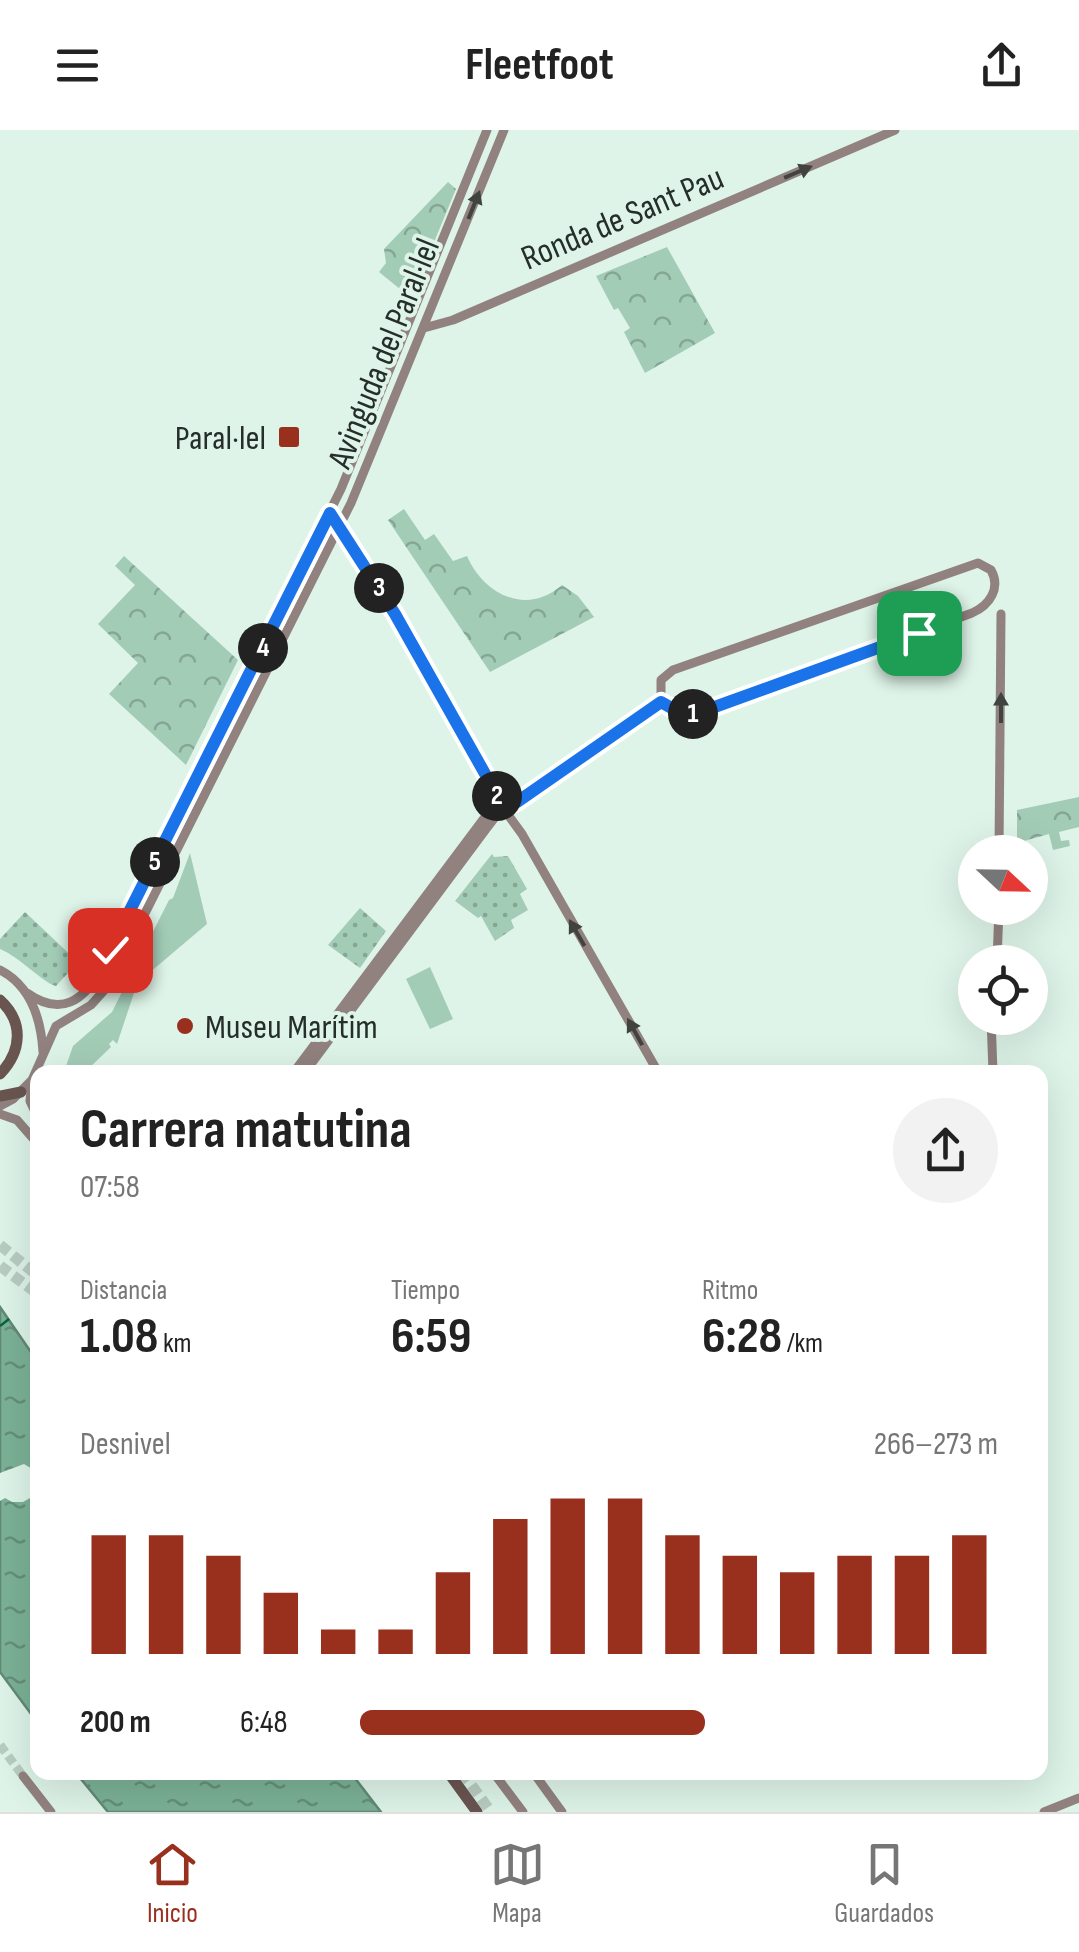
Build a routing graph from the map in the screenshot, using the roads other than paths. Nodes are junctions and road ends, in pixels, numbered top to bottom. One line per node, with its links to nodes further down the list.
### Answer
1 (487, 130): 5 (main road, Avinguda del Paral·lel)
2 (504, 130): 4 (main road, Avinguda del Paral·lel, one-way to 2)
3 (895, 130): 4 (main road, Ronda de Sant Pau, one-way to 3)
4 (424, 328): 6 (main road, Avinguda del Paral·lel)
5 (330, 513): 6 (main road); 12 (main road, Avinguda del Paral·lel)
6 (340, 526): 9 (main road); 15 (main road, Avinguda del Paral·lel)
7 (1001, 614): 10 (main road, one-way to 7)
8 (661, 702): 8 (main road); 9 (main road)
9 (501, 810): 17 (main road); 18 (main road); 19 (main road, one-way to 9)
10 (999, 835)
11 (0, 970): 12 (main road)
12 (27, 993): 15 (main road)
13 (0, 1000): 21 (highway)
14 (991, 1035): 20 (main road)
15 (42, 1057): 16 (main road, Avinguda del Paral·lel)
16 (39, 1065)
17 (299, 1065)
18 (310, 1065)
19 (654, 1065)
20 (993, 1065)
21 (0, 1074)
22 (30, 1082): 23 (main road)
23 (21, 1092): 24 (highway); 25 (main road)
24 (0, 1096)
25 (0, 1106)
26 (0, 1114): 27 (main road)
27 (30, 1135)
28 (24, 1776): 33 (main road)
29 (454, 1780): 34 (highway)
30 (499, 1780): 35 (main road)
31 (539, 1780): 36 (main road)
32 (1079, 1798): 37 (main road)
33 (51, 1812)
34 (477, 1812)
35 (522, 1812)
36 (562, 1812)
37 (1044, 1812)

